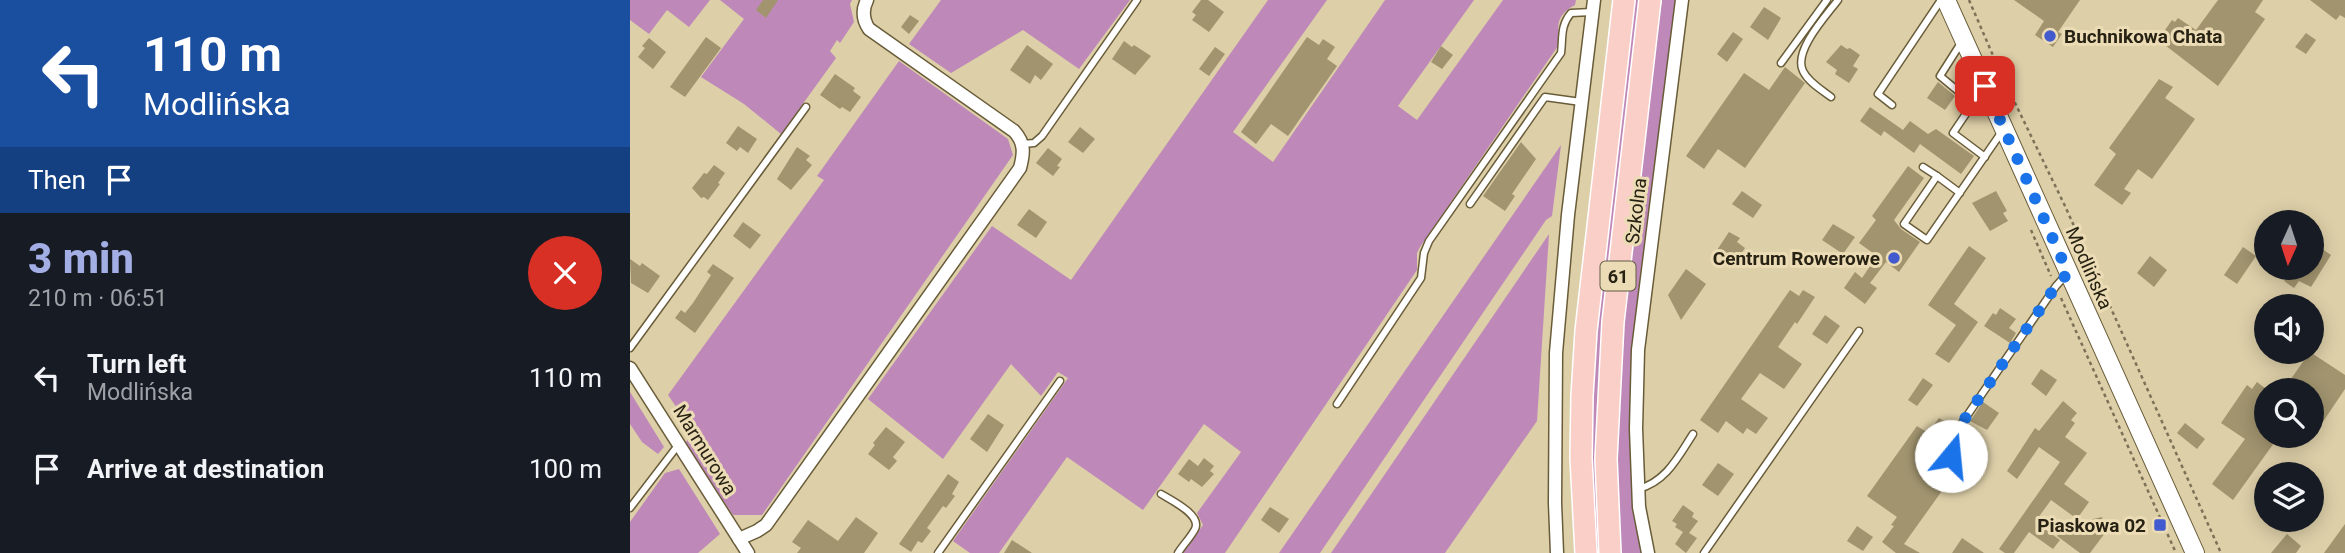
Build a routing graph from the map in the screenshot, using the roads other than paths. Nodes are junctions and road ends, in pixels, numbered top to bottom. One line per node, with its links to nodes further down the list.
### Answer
1 (1137, 0): 20 (lane)
2 (1624, 0): 43 (main road, 61)
3 (1650, 0): 44 (main road, 61)
4 (1682, 0): 35 (street, Szkolna)
5 (1826, 0): 13 (lane)
6 (1838, 0): 15 (lane)
7 (1941, 0): 17 (lane)
8 (1947, 0): 11 (main road, Modlińska)
9 (866, 1): 20 (street)
10 (1593, 6): 16 (street); 31 (lane)
11 (1964, 38): 12 (main road, Modlińska); 12 (lane)
12 (1975, 62): 14 (main road, Modlińska)
13 (1781, 63)
14 (1985, 86): 19 (main road, Modlińska); 21 (lane)
15 (1832, 97)
16 (1581, 102): 25 (lane); 42 (street)
17 (1892, 105)
18 (806, 107): 28 (lane)
19 (2004, 128): 21 (lane); 26 (main road, Modlińska)
20 (1023, 144): 38 (street)
21 (1985, 157): 24 (lane)
22 (1923, 167): 23 (lane)
23 (1937, 176): 24 (lane); 24 (lane)
24 (1960, 193)
25 (1470, 204)
26 (2068, 273): 34 (lane); 47 (main road, Modlińska)
27 (1859, 331): 46 (lane)
28 (630, 348)
29 (630, 368): 33 (street, Marmurowa)
30 (1060, 381): 40 (lane)
31 (1337, 404)
32 (1693, 434): 35 (lane)
33 (679, 444): 37 (lane); 38 (street, Marmurowa)
34 (1951, 456)
35 (1638, 489): 45 (street, Szkolna)
36 (1161, 494): 41 (lane)
37 (630, 508)
38 (739, 538): 39 (street, Marmurowa)
39 (748, 553)
40 (938, 553)
41 (1178, 553)
42 (1557, 553)
43 (1586, 553)
44 (1610, 553)
45 (1648, 553)
46 (1704, 553)
47 (2195, 553)

